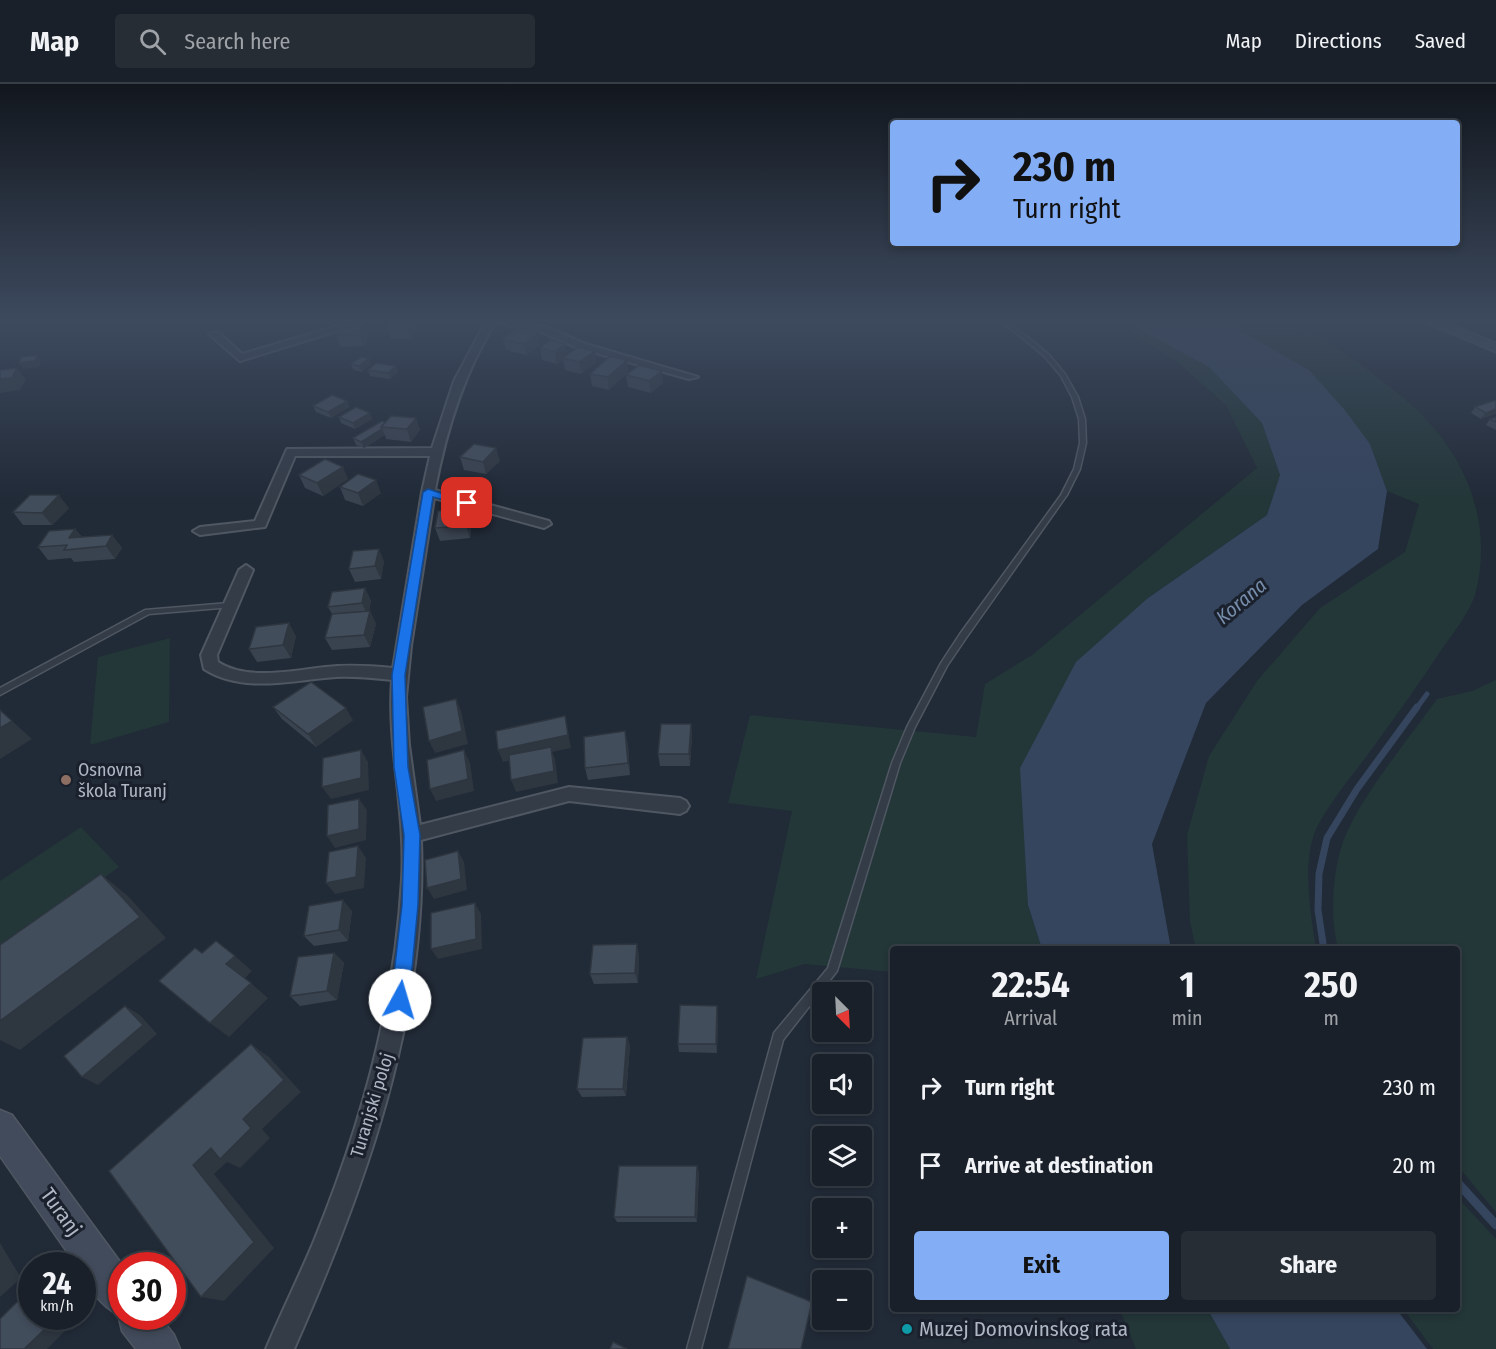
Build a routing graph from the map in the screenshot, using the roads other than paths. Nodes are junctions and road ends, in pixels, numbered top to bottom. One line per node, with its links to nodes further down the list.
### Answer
1 (458, 382): 3 (street, Turanjski poloj)
2 (1066, 382): 18 (lane)
3 (438, 452): 4 (street, Turanjski poloj); 6 (street)
4 (428, 492): 5 (street); 9 (street, Turanjski poloj)
5 (544, 524)
6 (200, 531)
7 (246, 570): 8 (street)
8 (229, 605): 9 (street); 10 (lane)
9 (399, 675): 12 (street, Turanjski poloj)
10 (0, 692)
11 (681, 806): 12 (street)
12 (412, 835): 17 (street, Turanjski poloj)
13 (0, 1127): 14 (main road, Turanj)
14 (108, 1277)
15 (146, 1330): 16 (main road)
16 (160, 1349)
17 (280, 1349)
18 (694, 1349)

